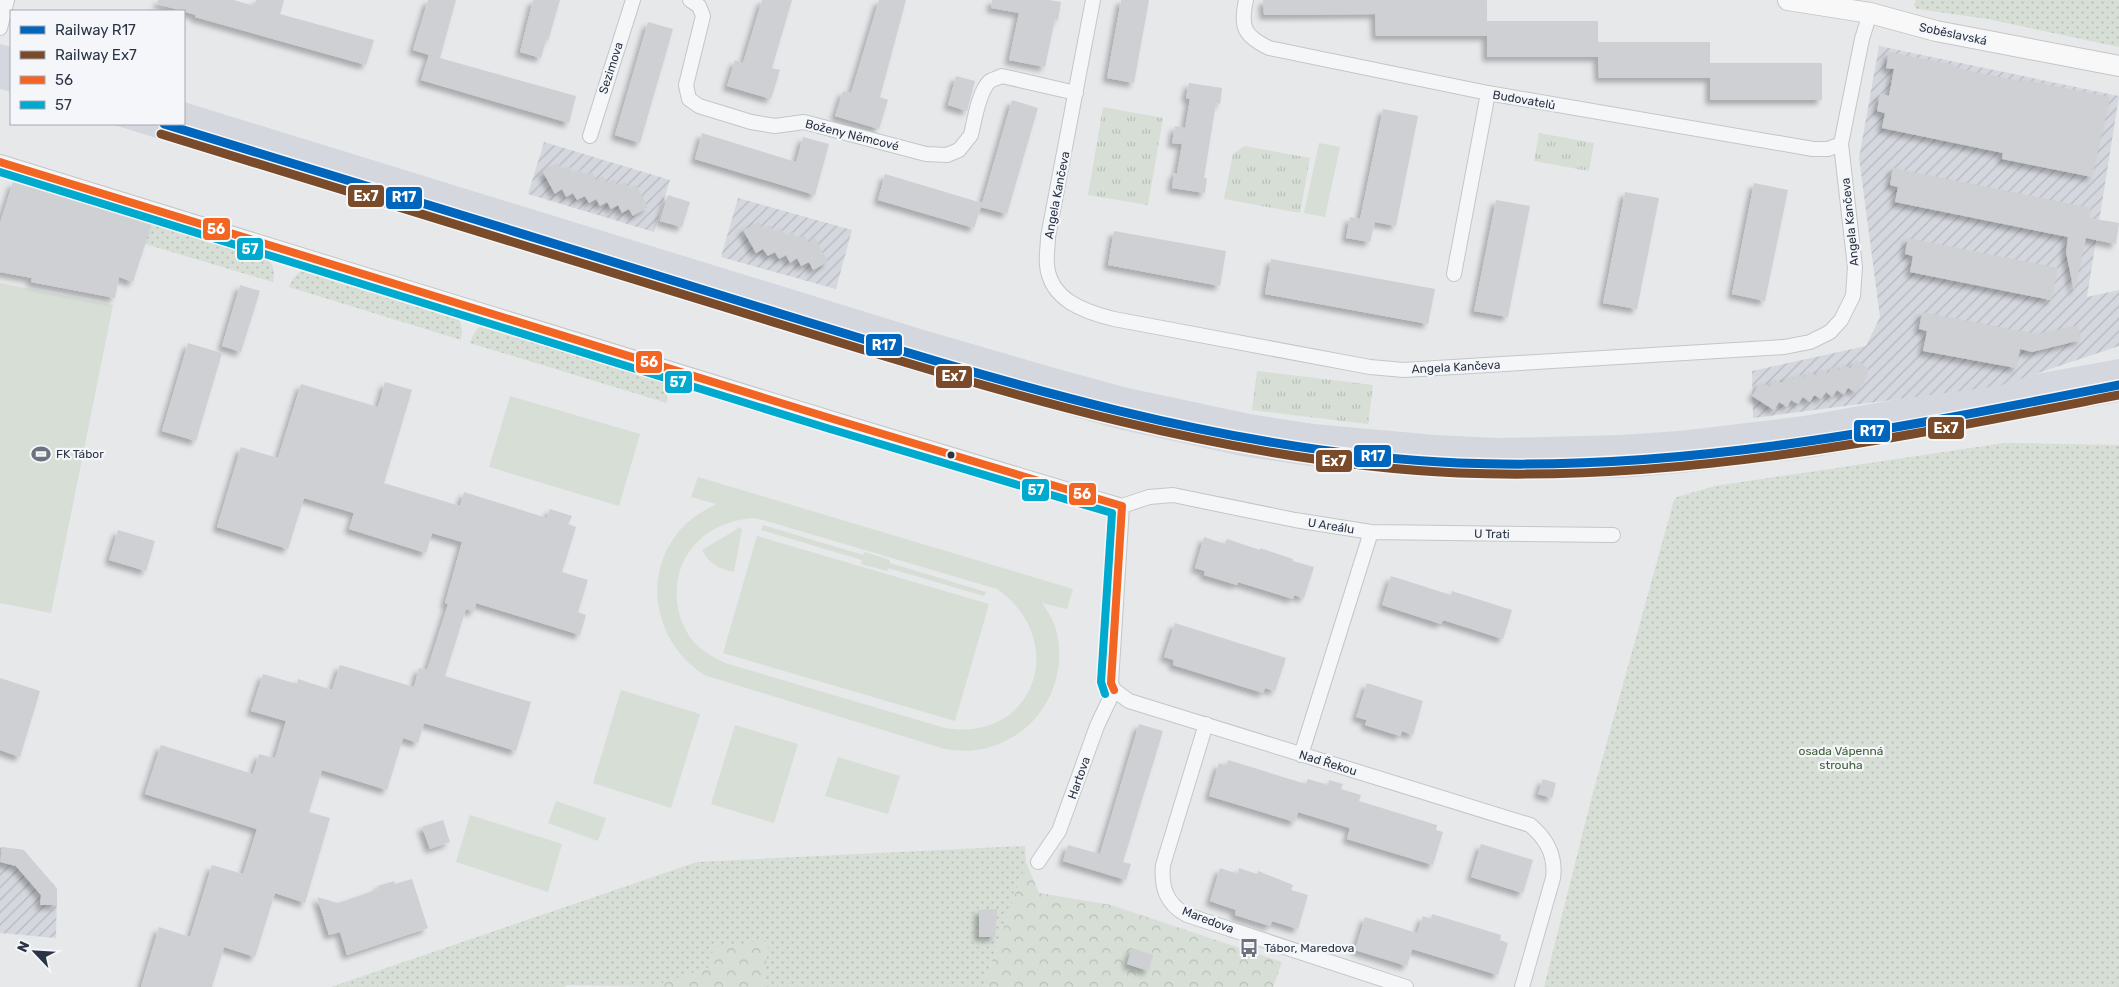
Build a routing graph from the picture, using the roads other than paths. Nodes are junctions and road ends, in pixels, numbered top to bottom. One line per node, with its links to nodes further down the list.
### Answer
1 (7, 0): 9 (street)
2 (633, 0): 13 (street, Sezimova)
3 (691, 0): 11 (street, Boženy Němcové)
4 (1093, 0): 11 (street, Angela Kančeva)
5 (1246, 0): 12 (street, Budovatelů)
6 (1788, 0): 8 (main road, Soběslavská)
7 (1886, 0): 8 (main road)
8 (1870, 14): 10 (main road, Soběslavská); 14 (street, Angela Kančeva)
9 (0, 28)
10 (2119, 66)
11 (1076, 93): 14 (street, Angela Kančeva)
12 (1488, 93): 14 (street, Budovatelů); 16 (street)
13 (590, 136)
14 (1841, 144)
15 (0, 162): 17 (street)
16 (1454, 274)
17 (1122, 506): 18 (street, U Areálu); 20 (street)
18 (1371, 532): 19 (street, U Trati); 22 (street, U Areálu)
19 (1613, 535)
20 (1114, 690): 21 (street, Nad Řekou); 23 (street, Hartova)
21 (1206, 724): 22 (street, Nad Řekou); 24 (street, Maredova)
22 (1301, 755): 25 (street, Nad Řekou)
23 (1038, 862)
24 (1406, 987)
25 (1522, 987)

